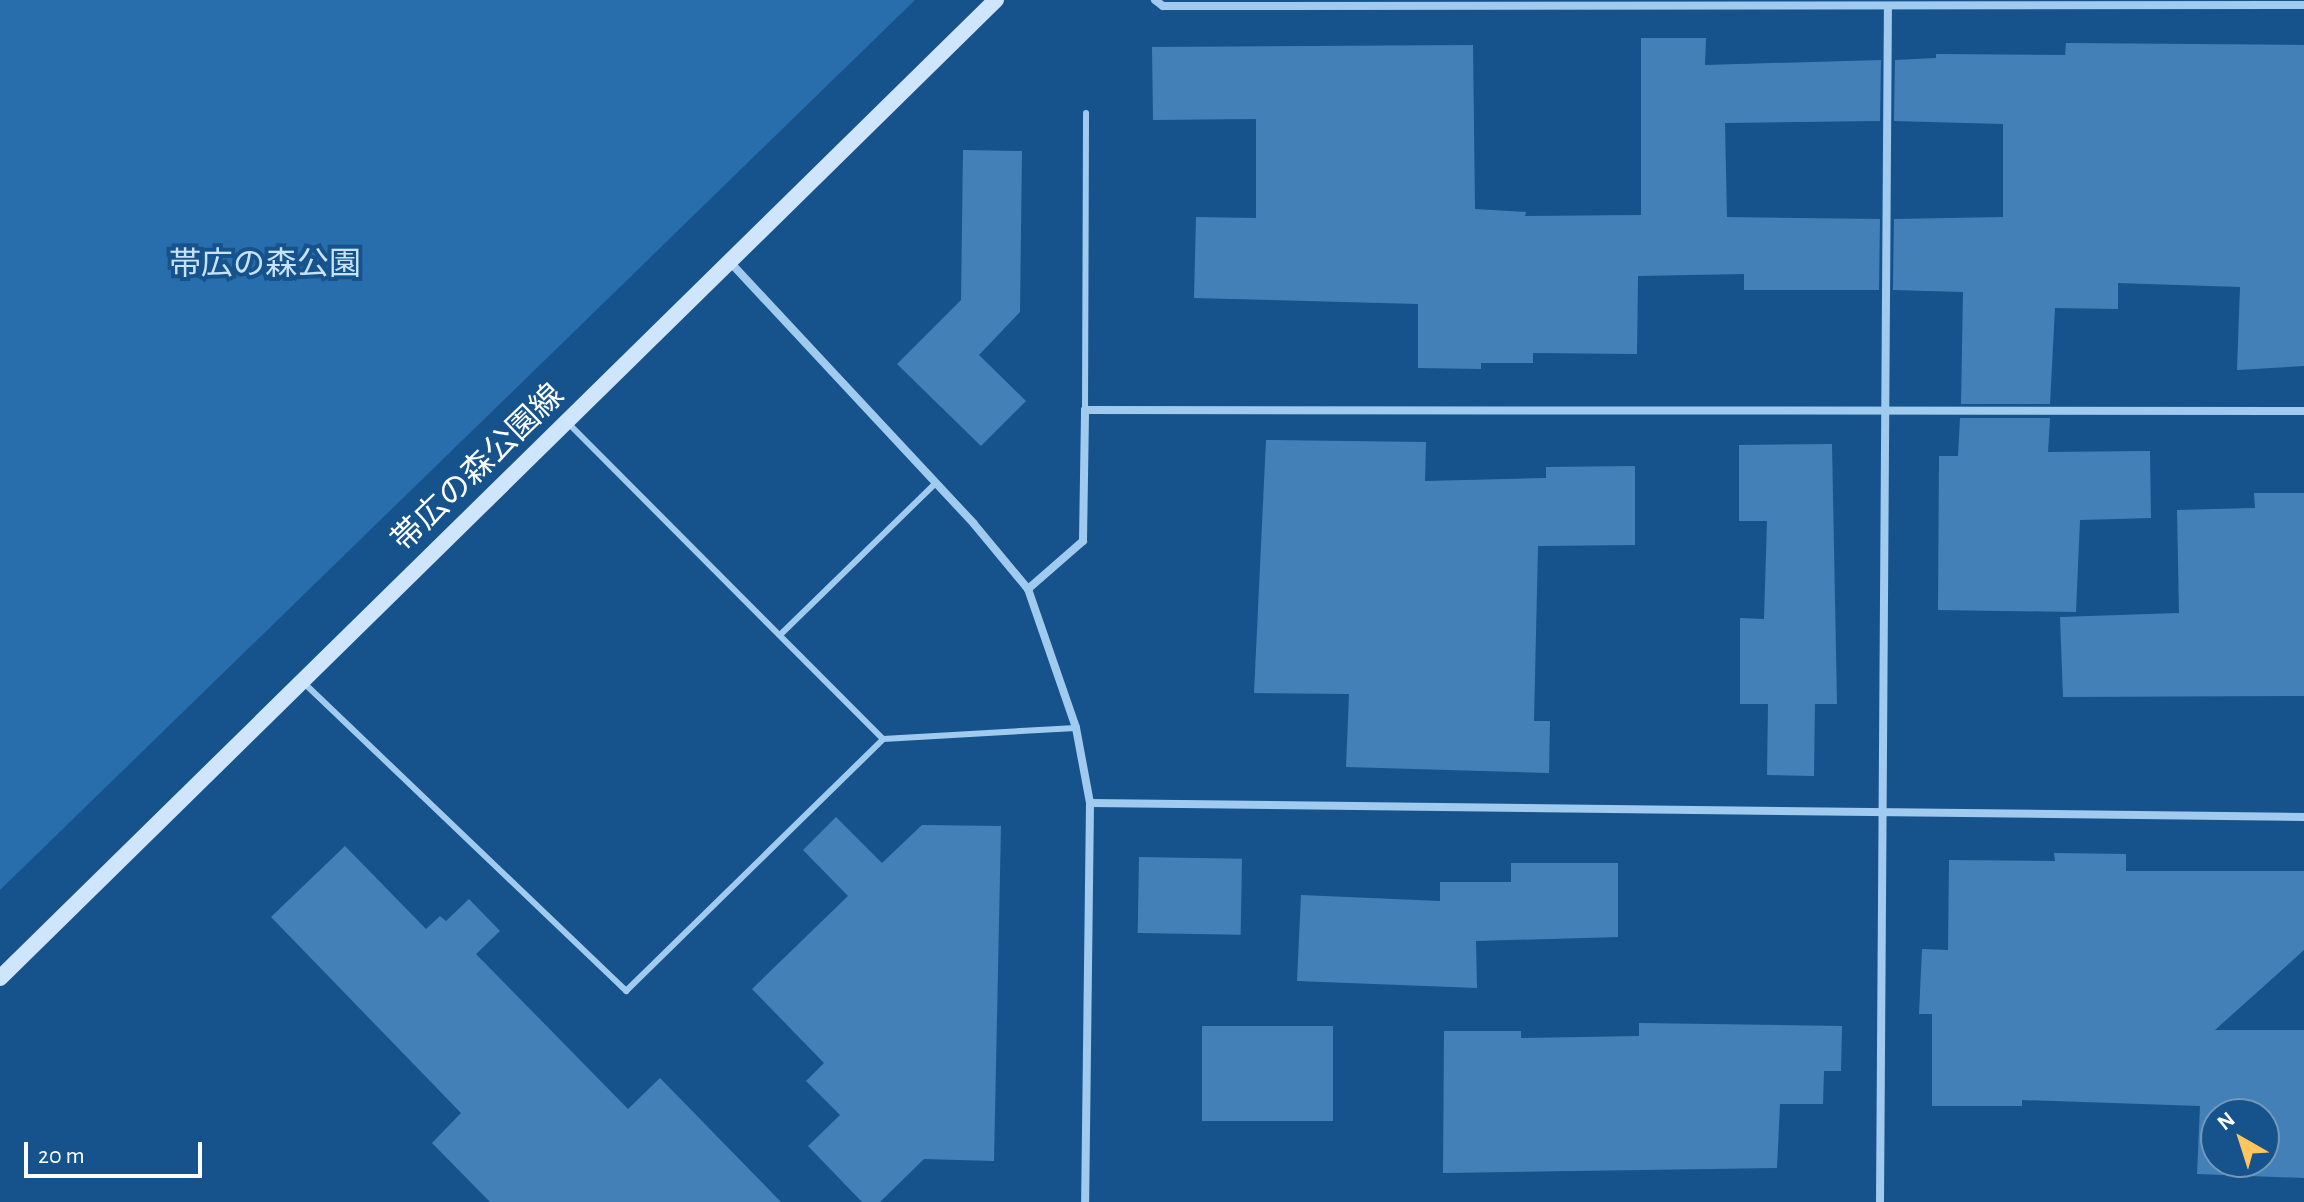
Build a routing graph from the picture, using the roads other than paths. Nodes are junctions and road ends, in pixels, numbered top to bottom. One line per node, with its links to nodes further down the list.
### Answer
1 (996, 0): 8 (main road, 帯広の森公園線)
2 (1155, 0): 3 (street)
3 (1613, 1): 6 (street)
4 (2172, 2): 5 (street); 6 (street)
5 (2304, 5)
6 (1888, 8): 10 (street)
7 (1086, 113): 9 (lane)
8 (729, 261): 12 (main road, 帯広の森公園線); 13 (street)
9 (1085, 410): 10 (street); 14 (street)
10 (1889, 411): 11 (street); 20 (street)
11 (2304, 411)
12 (566, 421): 15 (lane); 16 (main road, 帯広の森公園線)
13 (936, 483): 14 (street); 15 (lane)
14 (1028, 589): 17 (street)
15 (780, 635): 18 (lane)
16 (302, 680): 18 (lane); 22 (main road, 帯広の森公園線)
17 (1076, 728): 18 (lane); 19 (street)
18 (883, 739)
19 (1090, 803): 20 (street); 23 (street)
20 (1881, 816): 21 (street); 24 (street)
21 (2304, 817)
22 (0, 978)
23 (1085, 1202)
24 (1880, 1202)

